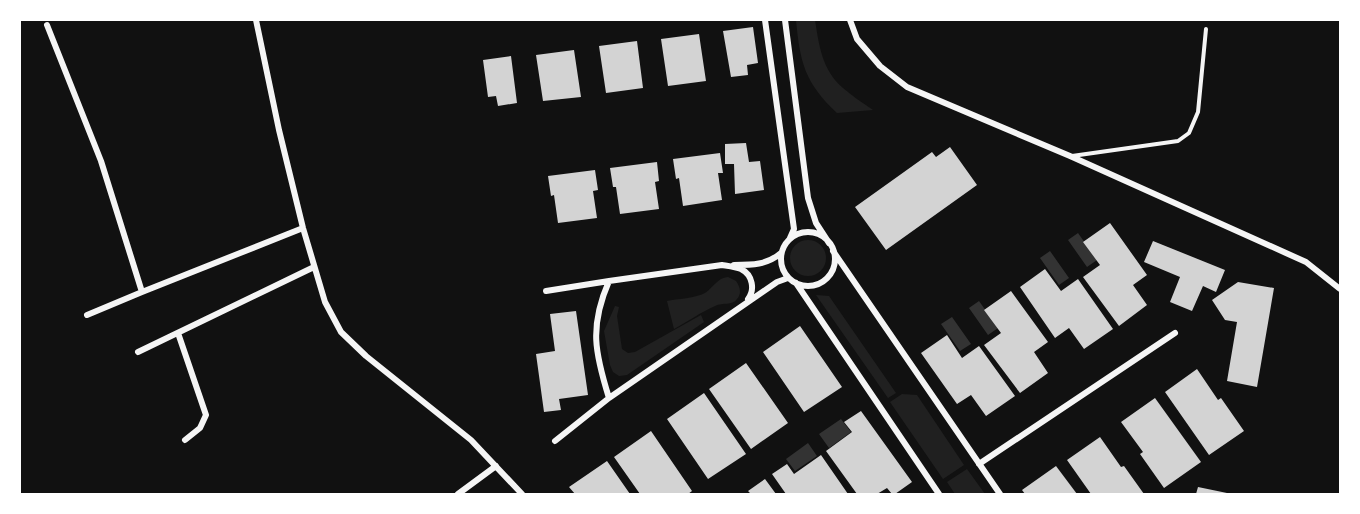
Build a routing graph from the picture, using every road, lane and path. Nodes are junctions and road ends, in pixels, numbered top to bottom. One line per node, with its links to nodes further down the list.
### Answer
1 (256, 20): 8 (street)
2 (765, 20): 9 (street)
3 (785, 20): 10 (street)
4 (850, 20): 7 (street)
5 (47, 26): 19 (street)
6 (1206, 29): 7 (lane)
7 (1070, 156): 18 (street)
8 (303, 228): 14 (street); 19 (street)
9 (790, 238): 10 (street); 12 (street)
10 (829, 243): 11 (street)
11 (833, 251): 17 (street); 29 (street)
12 (781, 253): 13 (street); 15 (street)
13 (722, 266): 16 (street); 21 (street)
14 (314, 267): 23 (street); 30 (street)
15 (788, 278): 17 (street); 21 (street)
16 (609, 281): 20 (street); 26 (street)
17 (796, 283): 31 (street)
18 (1341, 289)
19 (142, 291): 22 (street)
20 (546, 291)
21 (743, 306): 26 (street)
22 (87, 315)
23 (178, 333): 25 (street); 27 (street)
24 (1175, 333): 29 (street)
25 (138, 352)
26 (609, 398): 28 (street)
27 (184, 440)
28 (555, 441)
29 (979, 464): 34 (street)
30 (496, 466): 32 (street); 33 (street)
31 (936, 493)
32 (458, 495)
33 (522, 495)
34 (1000, 495)

